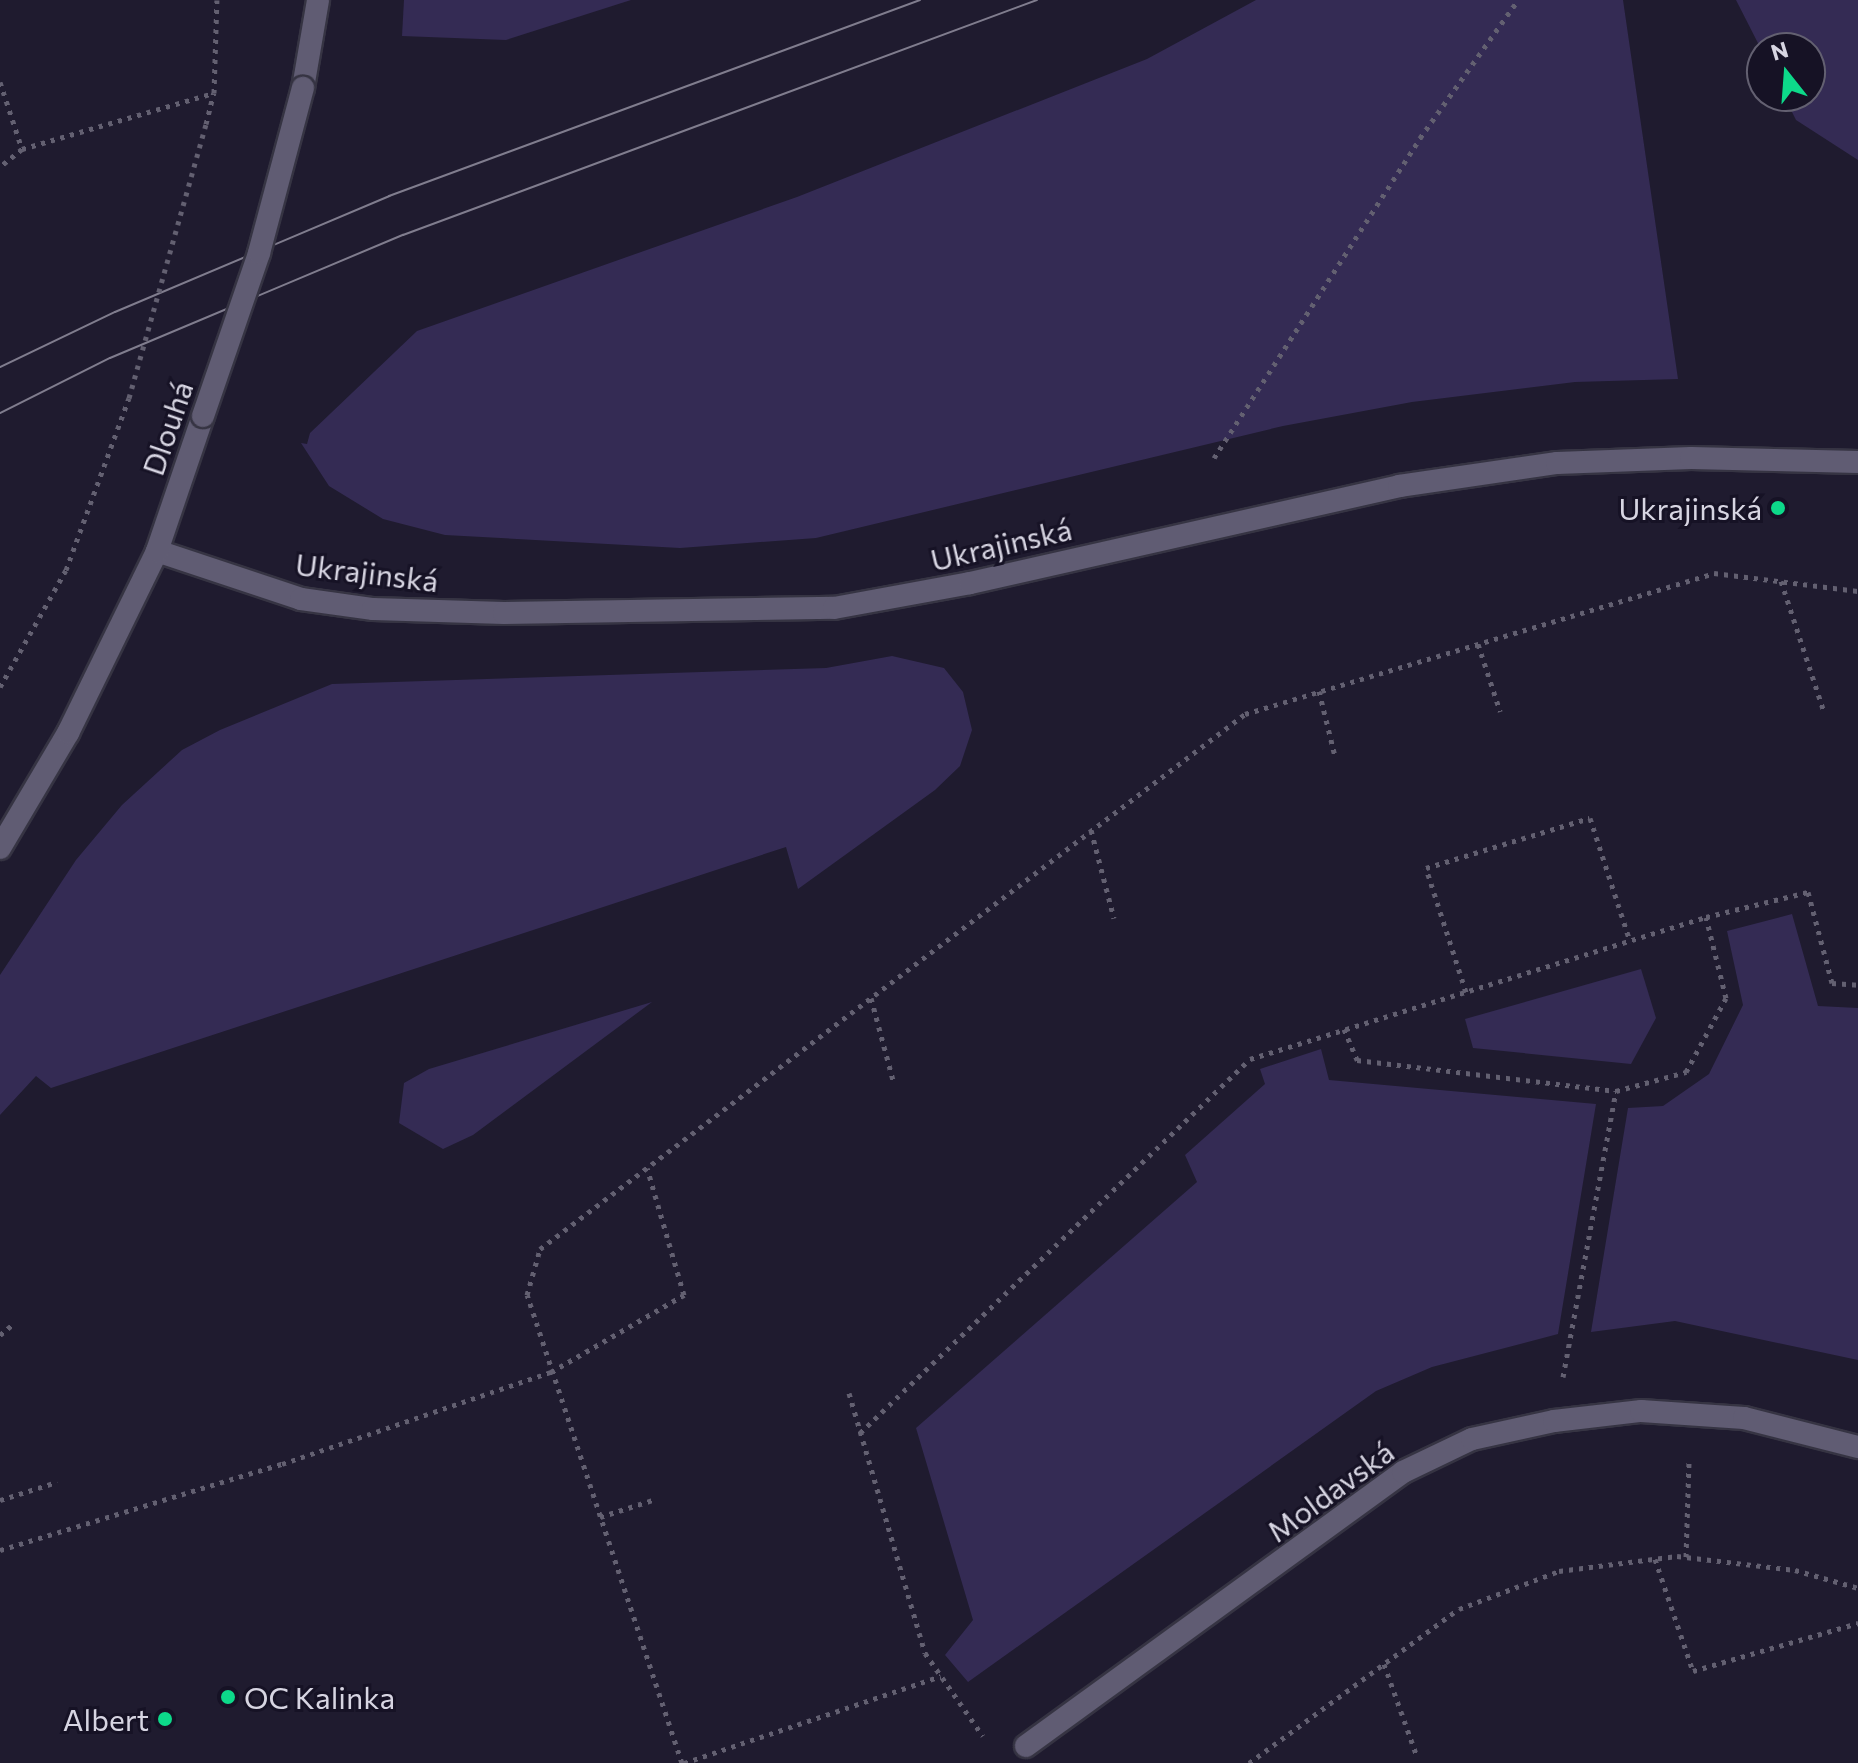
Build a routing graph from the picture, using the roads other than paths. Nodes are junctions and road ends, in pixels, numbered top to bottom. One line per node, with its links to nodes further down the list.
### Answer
1 (318, 0): 3 (street, Dlouhá, bridge)
2 (1858, 462): 3 (street, Ukrajinská)
3 (157, 551): 4 (street, Dlouhá)
4 (0, 848)
5 (1858, 1447): 6 (street, Moldavská)
6 (1026, 1746)

